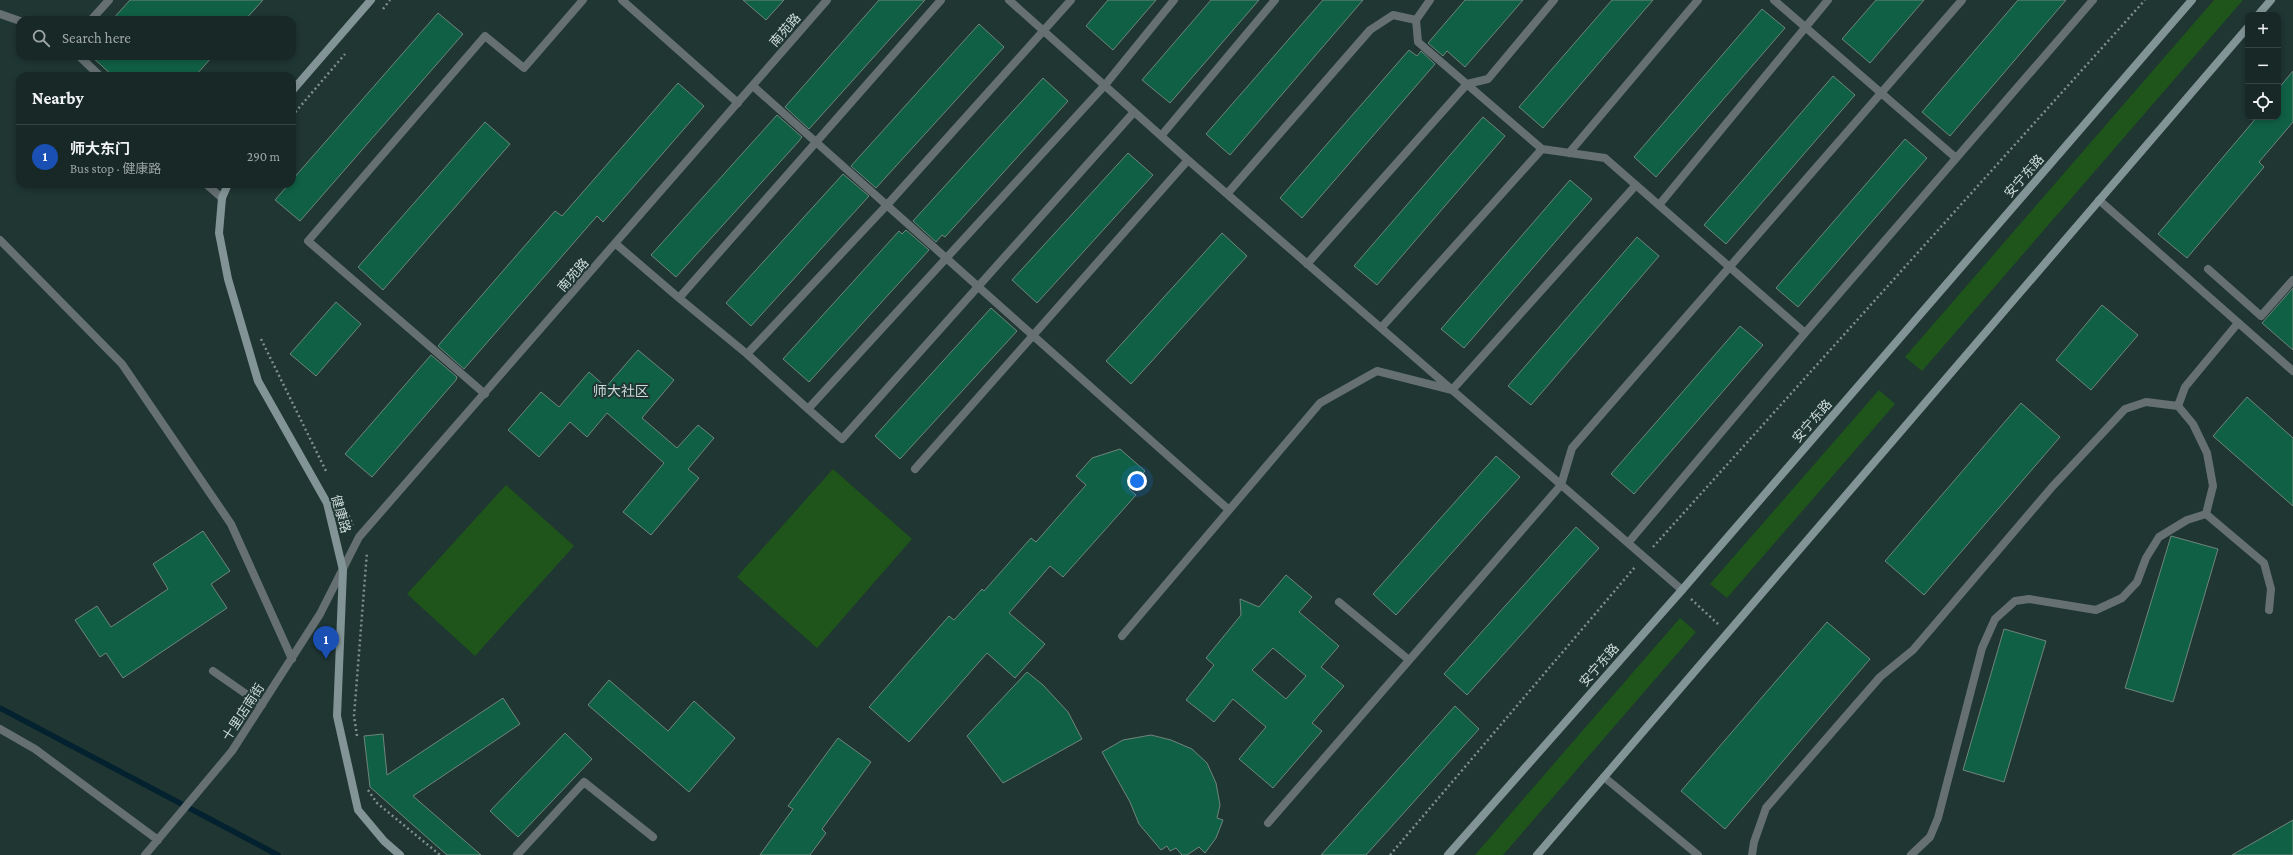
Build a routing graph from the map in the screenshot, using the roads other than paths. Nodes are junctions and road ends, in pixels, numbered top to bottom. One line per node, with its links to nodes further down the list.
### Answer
1 (109, 0): 22 (street)
2 (371, 0): 32 (main road)
3 (583, 0): 67 (street)
4 (622, 0): 35 (street)
5 (827, 0): 33 (street, 南苑路)
6 (941, 0): 38 (street)
7 (1010, 0): 27 (street)
8 (1071, 0): 27 (street)
9 (1174, 0): 31 (street)
10 (1275, 0): 37 (street)
11 (1430, 0): 24 (street)
12 (1554, 0): 30 (street)
13 (1698, 0): 40 (street)
14 (1774, 0): 25 (street)
15 (1828, 0): 25 (street)
16 (1962, 0): 34 (street)
17 (2093, 0): 41 (street)
18 (2192, 0): 76 (main road, 安宁东路)
19 (2271, 0): 20 (main road)
20 (2261, 12)
21 (0, 14): 23 (street)
22 (95, 16)
23 (16, 20)
24 (1416, 20): 30 (street); 46 (street)
25 (1805, 28): 34 (street); 50 (street)
26 (2245, 30): 48 (main road)
27 (1044, 31): 31 (street); 49 (street)
28 (83, 60): 29 (street)
29 (96, 72)
30 (1466, 84): 39 (street); 54 (street)
31 (1105, 85): 36 (street); 53 (street)
32 (296, 86)
33 (753, 86): 35 (street, 南苑路); 38 (street)
34 (1881, 93): 41 (street); 55 (street)
35 (738, 103): 52 (street, 南苑路)
36 (1134, 112): 37 (street); 58 (street)
37 (1161, 136): 42 (street)
38 (817, 142): 49 (street); 59 (street)
39 (1542, 149): 40 (street); 61 (street)
40 (1569, 153): 43 (street)
41 (1956, 158): 62 (street)
42 (1188, 160): 46 (street); 63 (street)
43 (1636, 185): 50 (street); 66 (street)
44 (211, 188): 47 (street)
45 (226, 188): 47 (main road, 健康路)
46 (1227, 194): 54 (street)
47 (222, 198): 75 (main road, 健康路)
48 (2099, 200): 60 (street); 85 (main road)
49 (886, 205): 53 (street); 64 (street)
50 (1659, 205): 55 (street)
51 (0, 240): 80 (street)
52 (616, 244): 59 (street); 67 (street, 南苑路)
53 (946, 258): 58 (street); 69 (street)
54 (1307, 264): 61 (street)
55 (1731, 268): 62 (street); 71 (street)
56 (2208, 269): 57 (street)
57 (2293, 280)
58 (979, 287): 63 (street); 69 (street)
59 (679, 298): 64 (street)
60 (2238, 323): 65 (street); 68 (street)
61 (1381, 328): 66 (street)
62 (1805, 333): 74 (street)
63 (1033, 335): 70 (street); 72 (street)
64 (747, 354): 69 (street)
65 (2293, 371)
66 (1452, 390): 71 (street); 72 (street)
67 (485, 394): 75 (street, 南苑路)
68 (2178, 406): 73 (street); 95 (street)
69 (808, 409)
70 (915, 469)
71 (1561, 485): 74 (street); 81 (street)
72 (1229, 510): 79 (street)
73 (2206, 514): 78 (street); 96 (street)
74 (1628, 543): 76 (street)
75 (343, 570): 80 (street, 十里店南街); 90 (main road, 健康路)
76 (1682, 590): 92 (main road, 安宁东路)
77 (1339, 602): 81 (street)
78 (2269, 610)
79 (1122, 636)
80 (292, 659): 83 (street, 十里店南街)
81 (1409, 660): 86 (street)
82 (213, 671): 83 (street)
83 (262, 704): 88 (street, 十里店南街)
84 (0, 729): 88 (street)
85 (1604, 777): 93 (main road); 94 (street)
86 (1268, 822)
87 (653, 836): 91 (street)
88 (158, 840): 89 (street, 十里店南街)
89 (146, 855)
90 (400, 855)
91 (517, 855)
92 (1448, 855)
93 (1536, 855)
94 (1698, 855)
95 (1752, 855)
96 (1911, 855)

